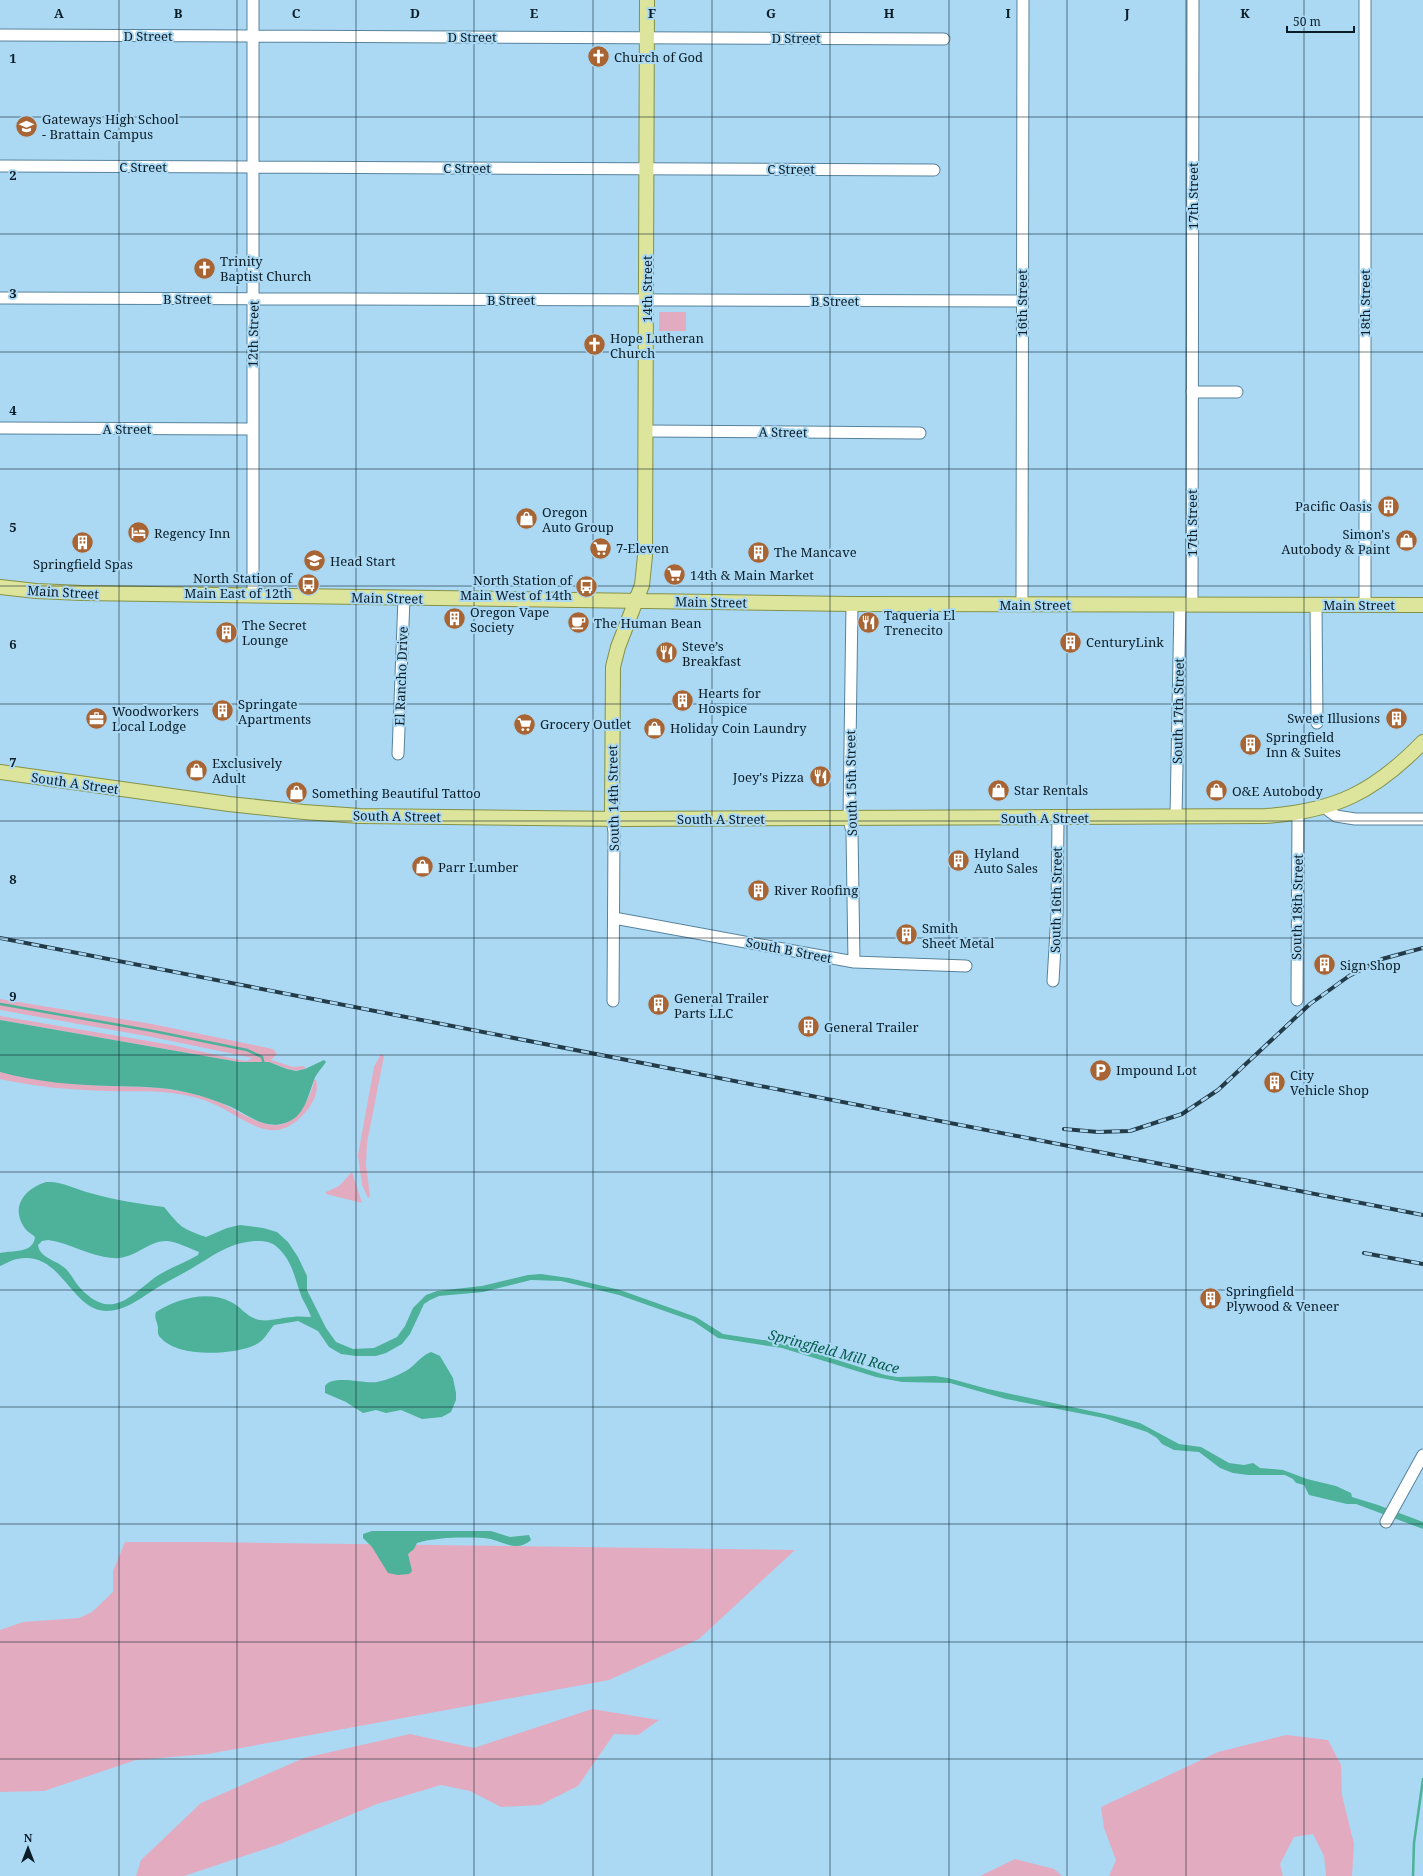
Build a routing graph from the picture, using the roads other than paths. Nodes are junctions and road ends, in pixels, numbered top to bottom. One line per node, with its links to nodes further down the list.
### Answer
1 (254, 0): 7 (street, 12th Street)
2 (647, 0): 8 (main road, 14th Street)
3 (1022, 0): 17 (street, 16th Street)
4 (1193, 0): 18 (street, 17th Street)
5 (1366, 0): 30 (street, 18th Street)
6 (0, 35): 7 (street, D Street)
7 (254, 36): 8 (street, D Street); 11 (street, 12th Street)
8 (647, 38): 9 (street, D Street); 12 (main road, 14th Street)
9 (944, 39)
10 (0, 166): 11 (street, C Street)
11 (254, 167): 12 (street, C Street); 15 (street, 12th Street)
12 (647, 168): 13 (street, C Street); 16 (main road, 14th Street)
13 (934, 170)
14 (0, 298): 15 (street, B Street)
15 (254, 299): 16 (street, B Street); 21 (street, 12th Street)
16 (647, 300): 17 (street, B Street); 22 (main road, 14th Street)
17 (1022, 301): 29 (street, 16th Street)
18 (1192, 392): 19 (street); 32 (street, 17th Street)
19 (1237, 392)
20 (0, 428): 21 (street, A Street)
21 (253, 429): 25 (street, 12th Street)
22 (646, 431): 23 (street, A Street); 27 (main road, 14th Street)
23 (920, 434)
24 (0, 587): 25 (main road, Main Street)
25 (253, 596): 26 (main road, Main Street)
26 (404, 598): 27 (main road, Main Street); 36 (street, El Rancho Drive)
27 (636, 601): 28 (main road, Main Street); 43 (main road, South 14th Street)
28 (852, 604): 29 (main road, Main Street); 41 (street, South 15th Street)
29 (1022, 605): 32 (main road, Main Street)
30 (1365, 605): 31 (main road, Main Street); 33 (main road, Main Street)
31 (1423, 605)
32 (1186, 606): 33 (main road, Main Street); 40 (street, South 17th Street)
33 (1316, 606): 34 (street)
34 (1316, 723)
35 (1423, 742): 38 (main road, South A Street)
36 (398, 754)
37 (0, 772): 43 (main road, South A Street)
38 (1324, 807): 39 (main road, South A Street); 44 (street)
39 (1298, 814): 40 (main road, South A Street); 49 (street, South 18th Street)
40 (1176, 816): 42 (main road, South A Street)
41 (849, 818): 42 (main road, South A Street); 43 (main road, South A Street); 46 (street, South 15th Street)
42 (1058, 818): 48 (street, South 16th Street)
43 (612, 819): 45 (street, South 14th Street)
44 (1423, 819)
45 (614, 918): 46 (street, South B Street); 50 (street, South 14th Street)
46 (854, 962): 47 (street, South B Street)
47 (966, 966)
48 (1053, 981)
49 (1297, 1000)
50 (613, 1001)
51 (1423, 1456): 52 (street)
52 (1386, 1522)

